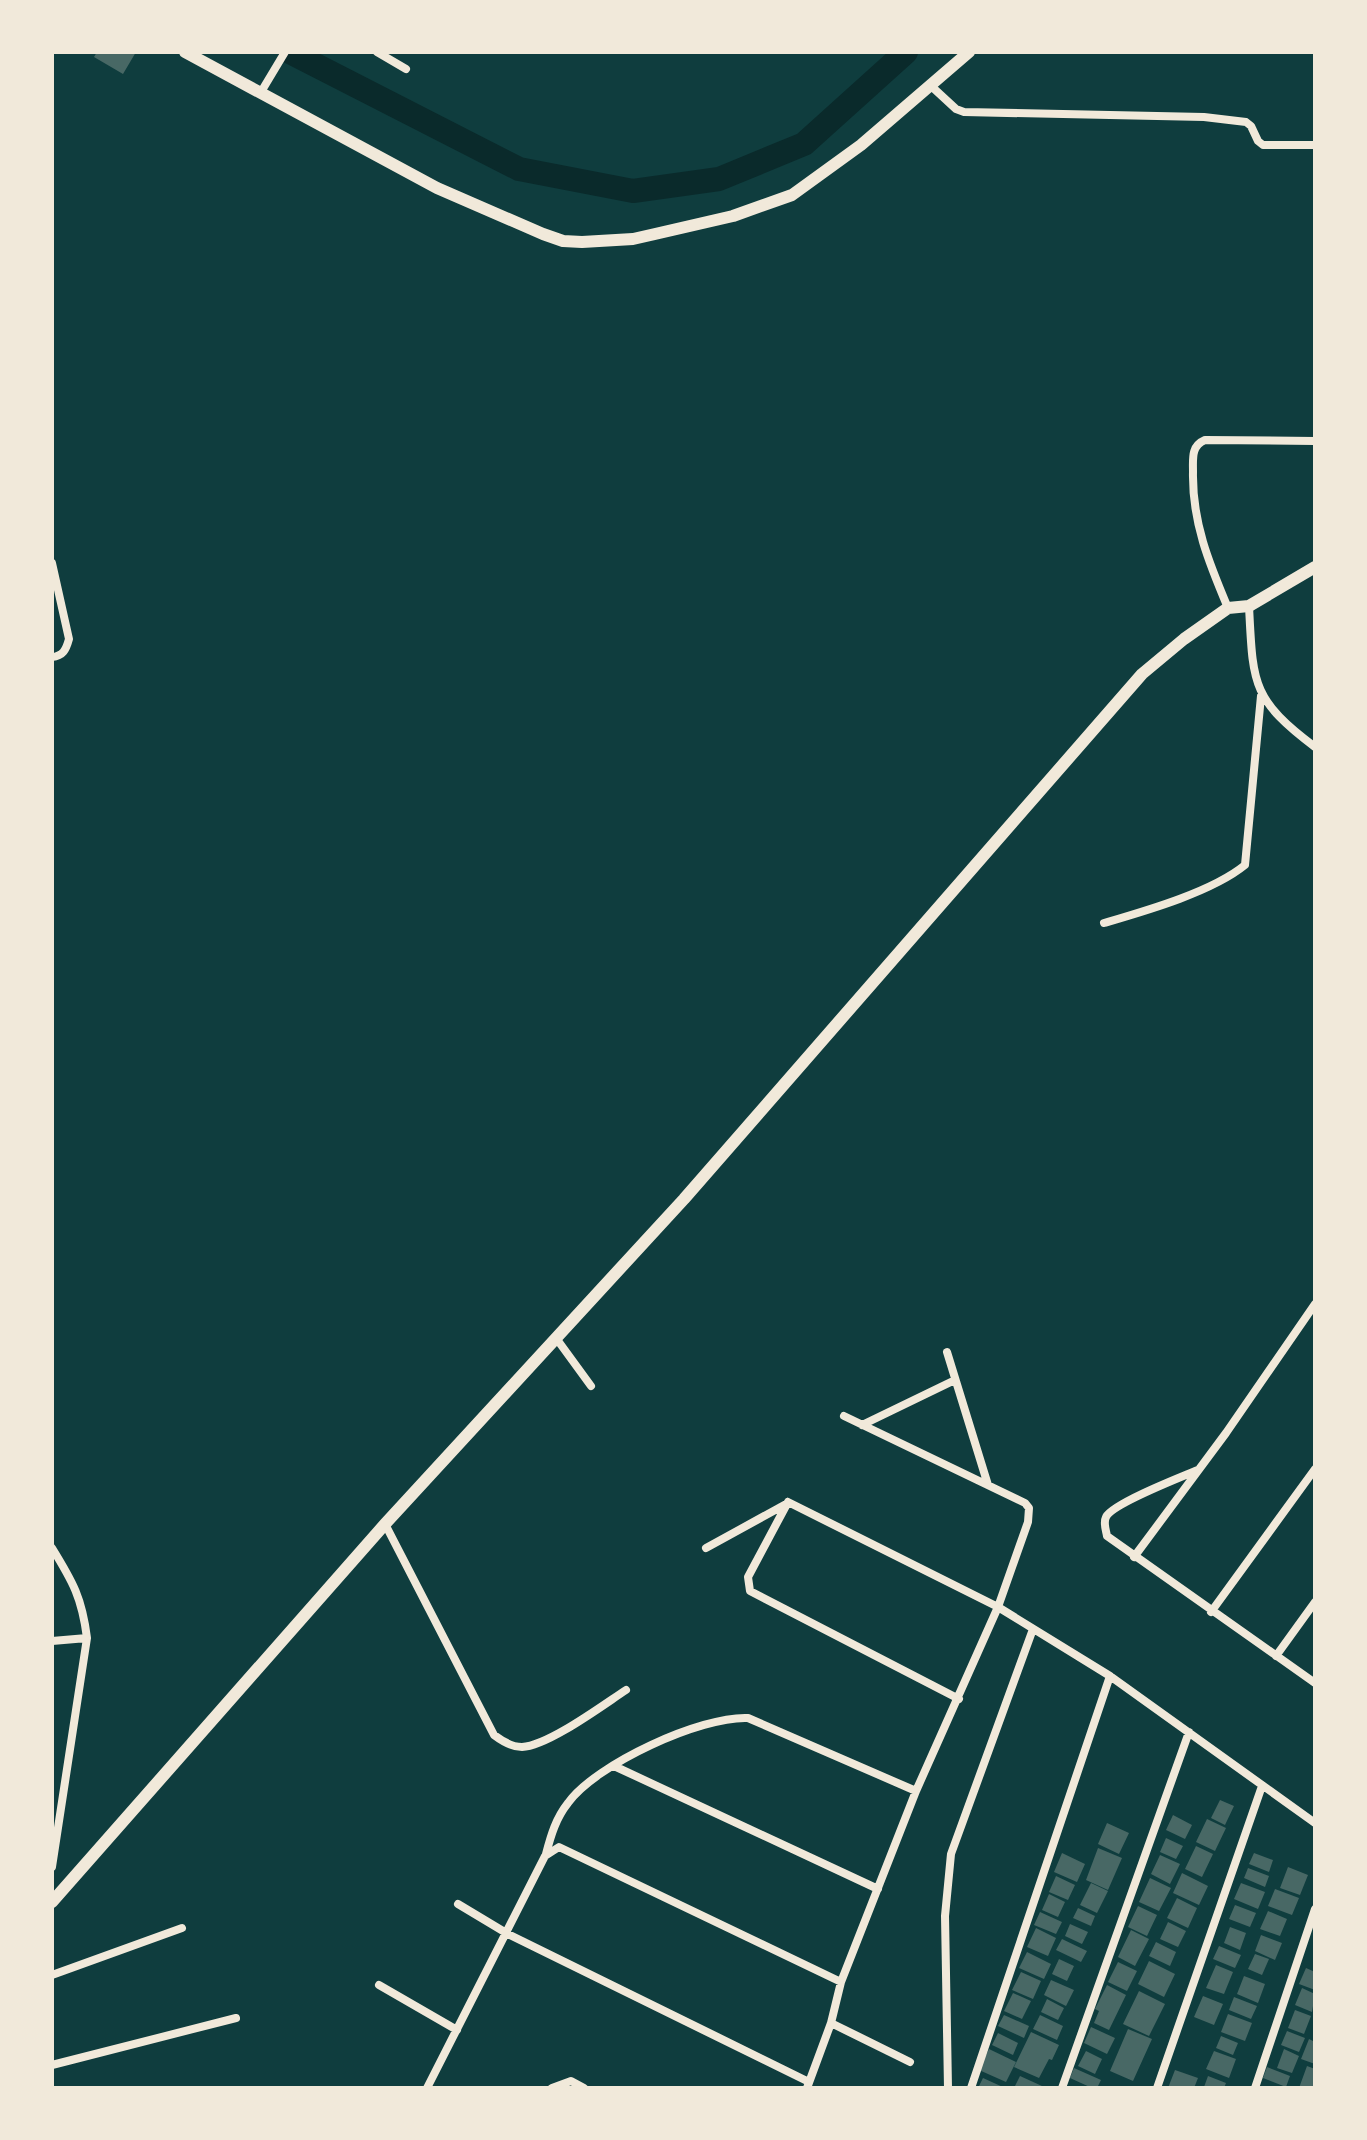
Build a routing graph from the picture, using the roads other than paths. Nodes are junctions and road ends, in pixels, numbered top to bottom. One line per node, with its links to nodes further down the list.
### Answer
1 (185, 52): 7 (street)
2 (285, 52): 7 (street)
3 (377, 52): 5 (street)
4 (969, 52): 6 (street)
5 (406, 69)
6 (930, 85): 7 (street); 8 (street)
7 (261, 92)
8 (1315, 145)
9 (1315, 441): 13 (street)
10 (52, 563): 14 (street)
11 (1315, 567): 12 (street)
12 (1249, 606): 13 (street); 15 (street)
13 (1228, 608): 19 (street)
14 (52, 657)
15 (1261, 696): 16 (street); 17 (street)
16 (1315, 747)
17 (1104, 923)
18 (1315, 1304): 26 (street)
19 (556, 1338): 22 (street); 29 (street)
20 (947, 1352): 21 (street)
21 (955, 1380): 24 (street); 27 (street)
22 (591, 1386)
23 (844, 1416): 24 (street)
24 (862, 1425): 27 (street)
25 (1315, 1469): 35 (street)
26 (1198, 1470): 32 (street); 32 (street)
27 (988, 1485): 34 (street)
28 (788, 1502): 31 (street); 34 (street); 43 (street)
29 (385, 1524): 42 (street); 54 (street)
30 (52, 1548): 37 (street)
31 (706, 1548)
32 (1134, 1557): 35 (street)
33 (1315, 1602): 39 (street)
34 (998, 1607): 36 (street); 43 (street)
35 (1211, 1612): 39 (street)
36 (1033, 1629): 40 (street); 71 (street)
37 (87, 1638): 38 (street); 47 (street)
38 (52, 1641)
39 (1276, 1656): 41 (street)
40 (1110, 1676): 44 (street); 72 (street)
41 (1315, 1683)
42 (626, 1690)
43 (959, 1699): 49 (street)
44 (1189, 1732): 48 (street); 73 (street)
45 (614, 1766): 49 (street); 51 (street); 53 (street)
46 (52, 1774): 47 (street)
47 (65, 1774): 52 (street)
48 (1262, 1786): 50 (street); 74 (street)
49 (916, 1791): 53 (street)
50 (1315, 1823)
51 (545, 1856): 58 (street); 60 (street)
52 (52, 1867)
53 (878, 1889): 60 (street)
54 (52, 1902)
55 (458, 1904): 58 (street)
56 (1315, 1909): 75 (street)
57 (182, 1928): 59 (street)
58 (508, 1934): 64 (street); 67 (street)
59 (52, 1975)
60 (841, 1982): 63 (street)
61 (379, 1985): 64 (street)
62 (236, 2018): 66 (street)
63 (831, 2023): 65 (street); 67 (street)
64 (457, 2030): 68 (street)
65 (910, 2062)
66 (52, 2065)
67 (808, 2085)
68 (427, 2088)
69 (552, 2088): 70 (street)
70 (584, 2088)
71 (948, 2088)
72 (971, 2088)
73 (1062, 2088)
74 (1157, 2088)
75 (1255, 2088)

